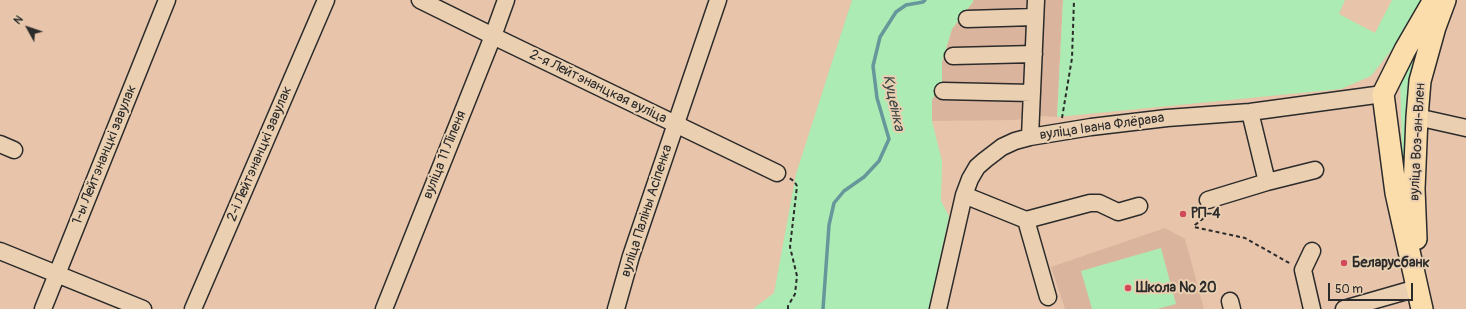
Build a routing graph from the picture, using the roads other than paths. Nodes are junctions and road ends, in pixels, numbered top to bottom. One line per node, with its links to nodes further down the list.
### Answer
1 (167, 0): 31 (street, 1-ы Лейтэнанцкі завулак)
2 (326, 0): 36 (street, 2-і Лейтэнанцкі завулак)
3 (420, 0): 11 (street, 2-я Лейтэнанцкая вуліца)
4 (506, 0): 11 (street, вуліца 11 Ліпеня)
5 (718, 0): 19 (street, вуліца Паліны Асіпенка)
6 (1036, 0): 9 (street)
7 (1434, 0): 16 (main road)
8 (1445, 0): 18 (main road, вуліца Воз-ан-Влен)
9 (1035, 17): 10 (street); 12 (street)
10 (967, 19)
11 (493, 36): 19 (street, 2-я Лейтэнанцкая вуліца); 37 (street, вуліца 11 Ліпеня)
12 (1034, 54): 13 (street); 15 (street)
13 (953, 56)
14 (943, 91): 15 (street)
15 (1032, 93): 21 (street)
16 (1383, 94): 17 (street, вуліца Івана Флёрава); 32 (main road, вуліца Воз-ан-Влен)
17 (1250, 112): 21 (street, вуліца Івана Флёрава); 24 (street)
18 (1417, 117): 20 (street); 32 (main road, вуліца Воз-ан-Влен)
19 (676, 125): 23 (street, 2-я Лейтэнанцкая вуліца); 38 (street, вуліца Паліны Асіпенка)
20 (1466, 128)
21 (1030, 137): 25 (street, вуліца Івана Флёрава)
22 (1315, 170): 24 (street)
23 (777, 173)
24 (1267, 182): 26 (street)
25 (964, 195): 28 (street); 39 (street, вуліца Івана Флёрава)
26 (1208, 200)
27 (1139, 206): 28 (street)
28 (1026, 220): 33 (street)
29 (0, 251): 31 (street)
30 (1312, 251): 40 (street)
31 (58, 274): 34 (street, 1-ы Лейтэнанцкі завулак); 35 (street)
32 (1417, 288): 41 (street); 42 (main road, вуліца Воз-ан-Влен)
33 (1048, 297)
34 (43, 309)
35 (143, 309)
36 (193, 309)
37 (384, 309)
38 (616, 309)
39 (938, 309)
40 (1312, 309)
41 (1344, 309)
42 (1422, 309)

